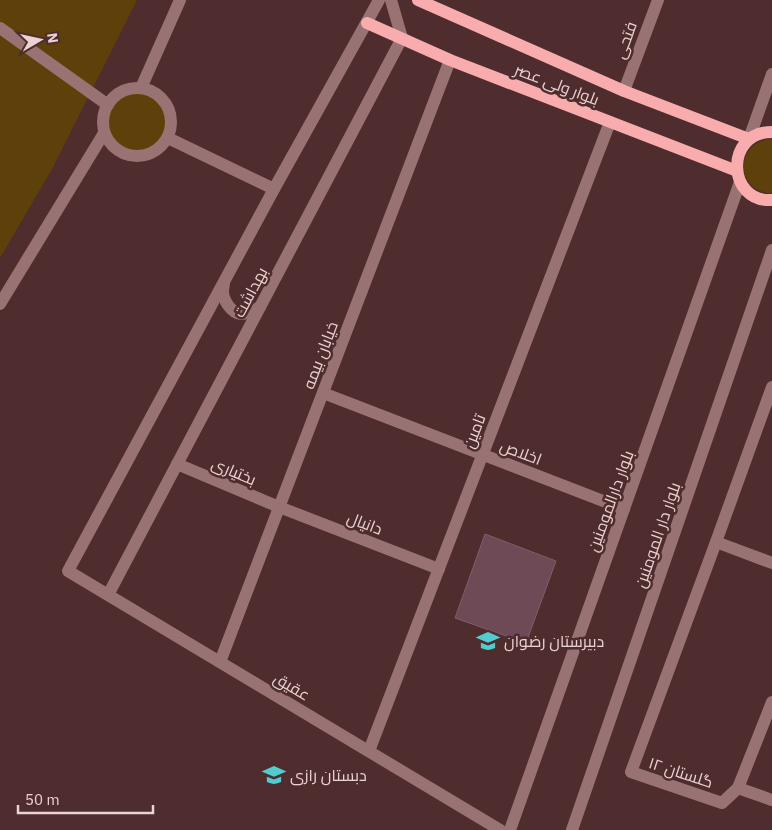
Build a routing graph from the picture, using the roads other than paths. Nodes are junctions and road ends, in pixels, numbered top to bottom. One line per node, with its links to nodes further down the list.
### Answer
1 (180, 0): 11 (street)
2 (380, 0): 6 (street, بهداشت)
3 (391, 0): 8 (street)
4 (418, 0): 12 (main road, بلوار ولی عصر)
5 (658, 0): 12 (street, فتحی)
6 (367, 23): 8 (main road, بلوار ولی عصر); 20 (street, بهداشت)
7 (0, 28): 13 (street)
8 (402, 38): 9 (main road, بلوار ولی عصر); 25 (street, بهداشت)
9 (450, 60): 14 (main road, بلوار ولی عصر); 27 (street, خیابان بیمه)
10 (772, 74): 18 (street)
11 (140, 88): 13 (street); 17 (street)
12 (624, 91): 18 (main road, بلوار ولی عصر)
13 (108, 105): 16 (street)
14 (610, 122): 19 (main road, بلوار ولی عصر); 28 (street, تامین)
15 (772, 132): 18 (main road)
16 (104, 133): 17 (street); 24 (street)
17 (168, 138): 20 (street)
18 (749, 139): 19 (main road)
19 (738, 177): 21 (main road); 31 (street, بلوار دارالمومنین)
20 (274, 189): 23 (street, بهداشت)
21 (772, 200)
22 (772, 250): 44 (street, بلوار دار المومنین)
23 (225, 280): 25 (street); 35 (street, بهداشت)
24 (0, 304)
25 (260, 307): 29 (street, بهداشت)
26 (772, 386): 32 (street)
27 (323, 392): 28 (street, اخلاص); 30 (street, خیابان بیمه)
28 (483, 454): 31 (street, اخلاص); 34 (street, تامین)
29 (177, 464): 30 (street, بختیاری); 36 (street, بهداشت)
30 (279, 507): 34 (street, دانیال); 37 (street, خیابان بیمه)
31 (624, 509): 43 (street, بلوار دارالمومنین)
32 (716, 542): 33 (street); 40 (street, گلستان ۱۲)
33 (772, 563)
34 (439, 569): 39 (street, تامین)
35 (68, 571): 36 (street, عقیق)
36 (108, 595): 37 (street, عقیق)
37 (220, 662): 39 (street, عقیق)
38 (772, 702): 40 (street)
39 (369, 751): 42 (street, عقیق)
40 (738, 788): 41 (street)
41 (772, 800)
42 (500, 830)
43 (510, 830)
44 (572, 830)

